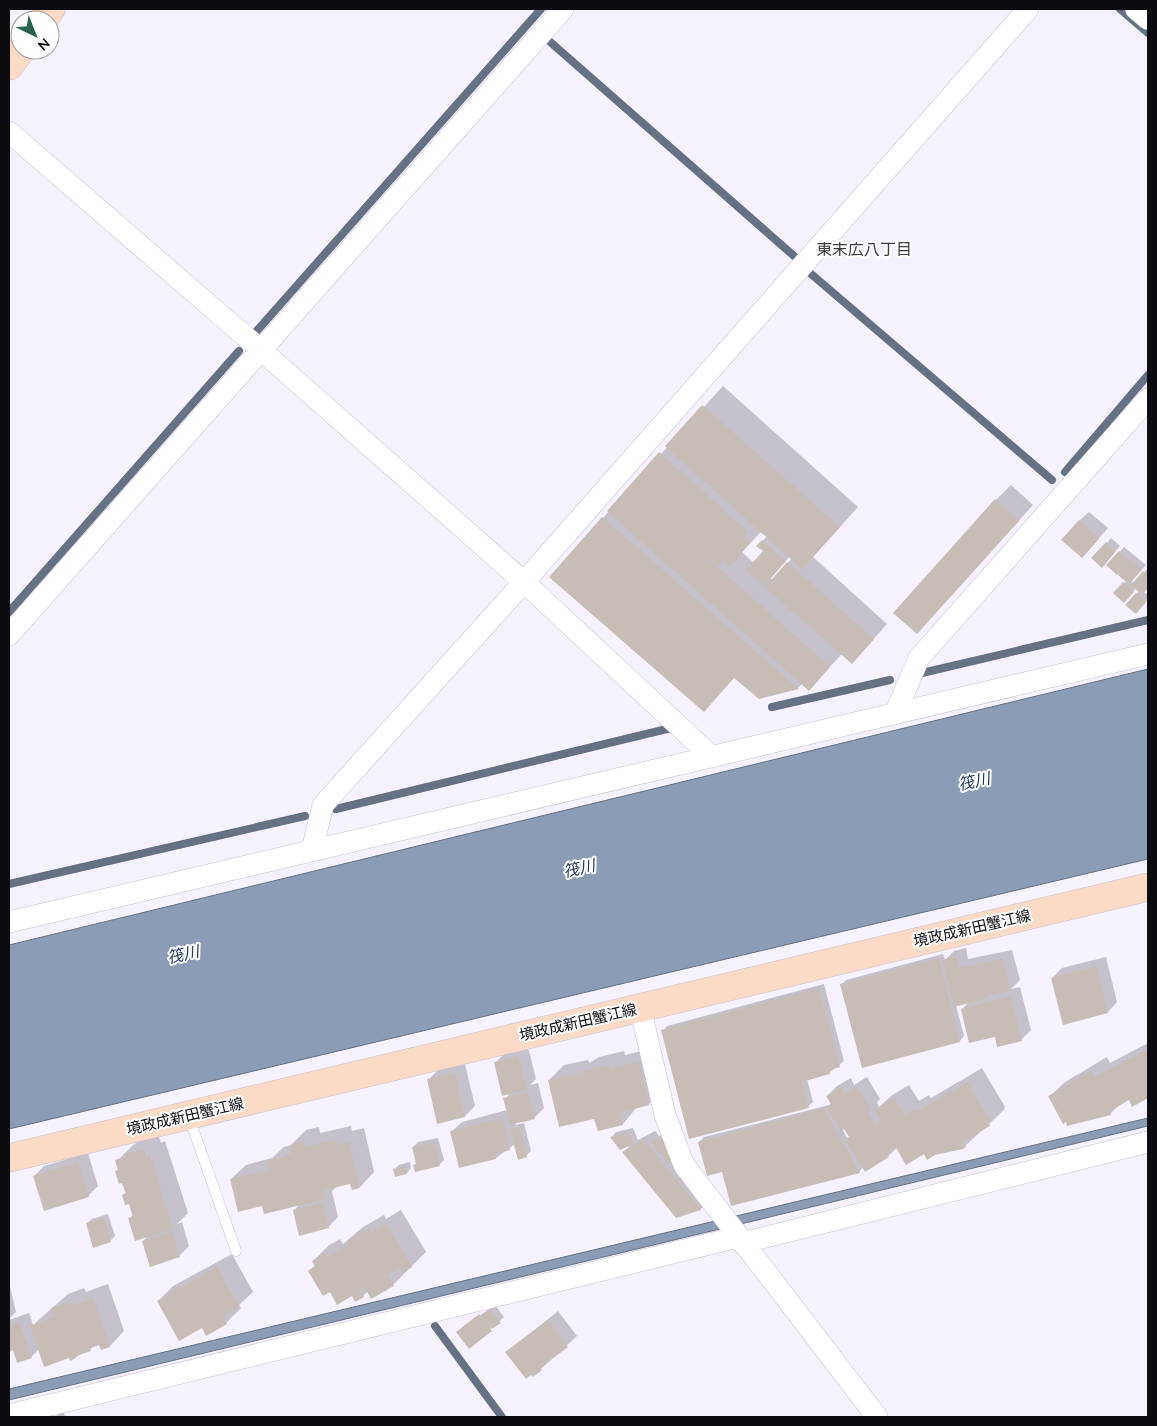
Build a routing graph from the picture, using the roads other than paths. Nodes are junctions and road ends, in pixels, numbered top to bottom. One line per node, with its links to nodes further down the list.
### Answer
1 (563, 9): 6 (street)
2 (1028, 9): 8 (street)
3 (1136, 9): 4 (street)
4 (1148, 19)
5 (9, 132): 6 (street)
6 (261, 350): 8 (street); 9 (street)
7 (1148, 399): 11 (street)
8 (524, 582): 12 (street); 13 (street)
9 (9, 635)
10 (1148, 654): 11 (street)
11 (895, 714): 12 (street)
12 (712, 757): 13 (street)
13 (312, 850): 15 (street)
14 (1148, 887): 16 (main road, 境政成新田蟹江線)
15 (9, 922)
16 (640, 1008): 17 (main road, 境政成新田蟹江線); 20 (street)
17 (188, 1116): 19 (main road, 境政成新田蟹江線); 21 (lane)
18 (1148, 1142): 20 (street)
19 (9, 1158)
20 (738, 1238): 22 (street); 23 (street)
21 (236, 1251)
22 (9, 1415)
23 (877, 1417)

